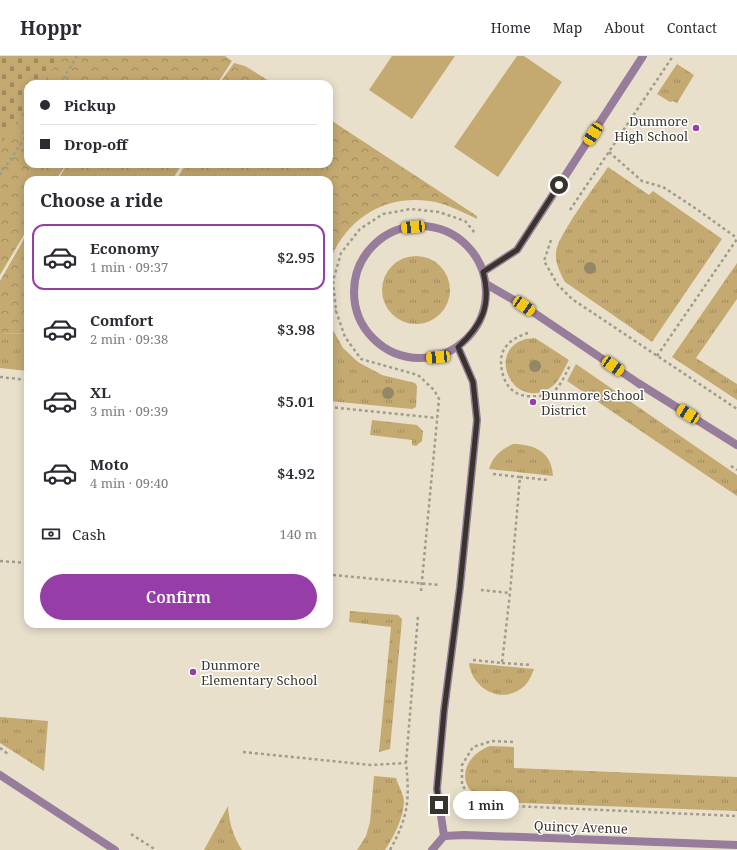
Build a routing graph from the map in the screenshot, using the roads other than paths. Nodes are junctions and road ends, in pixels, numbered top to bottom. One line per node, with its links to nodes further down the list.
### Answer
1 (643, 56): 2 (street)
2 (483, 272): 3 (street); 4 (street)
3 (486, 284): 4 (street); 5 (street)
4 (458, 347): 7 (street)
5 (737, 445)
6 (0, 775): 9 (street)
7 (444, 836): 8 (street, Quincy Avenue); 10 (street)
8 (737, 845)
9 (115, 850)
10 (432, 850)

